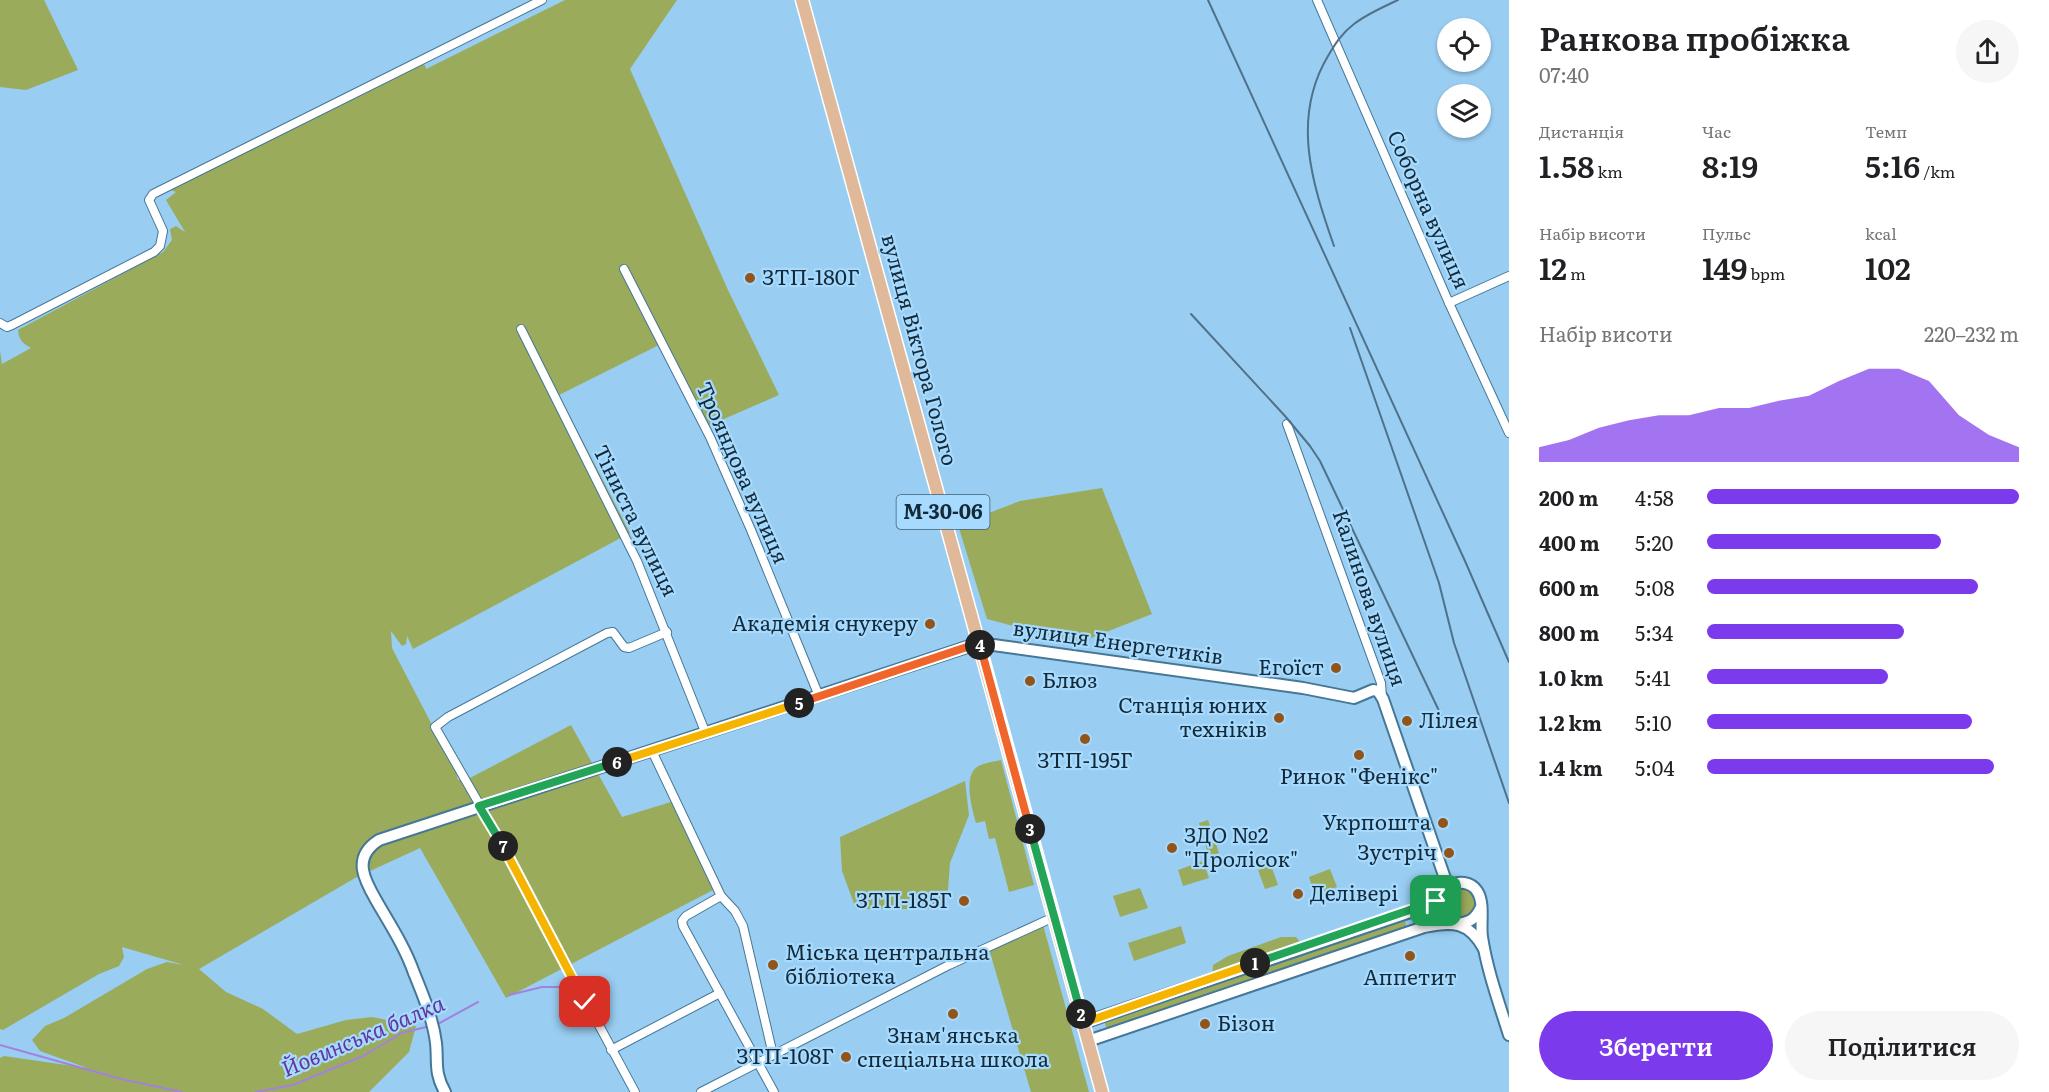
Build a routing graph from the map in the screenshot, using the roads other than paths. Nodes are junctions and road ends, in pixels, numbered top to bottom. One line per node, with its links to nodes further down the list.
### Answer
1 (542, 0): 7 (street)
2 (802, 0): 12 (main road, вулиця Віктора Голого / М-30-06)
3 (1317, 0): 6 (street, Соборна вулиця)
4 (624, 269): 13 (street, Трояндова вулиця)
5 (1509, 276): 6 (street)
6 (1449, 303): 10 (street, Соборна вулиця)
7 (0, 323)
8 (521, 329): 11 (street, Тіниста вулиця)
9 (1287, 424): 14 (street, Калинова вулиця)
10 (1509, 433)
11 (667, 632): 15 (street, Тіниста вулиця); 17 (street)
12 (979, 643): 13 (street, вулиця Енергетиків); 14 (street, вулиця Енергетиків); 22 (main road, вулиця Віктора Голого / М-30-06)
13 (819, 696): 15 (street, вулиця Енергетиків)
14 (1383, 699): 18 (street, Калинова вулиця)
15 (706, 734): 16 (street, вулиця Енергетиків)
16 (652, 751): 17 (street, вулиця Енергетиків); 19 (street)
17 (479, 806): 29 (street); 32 (street, вулиця Енергетиків)
18 (1448, 887): 20 (street); 21 (street)
19 (721, 896): 25 (street); 30 (street)
20 (1441, 897): 23 (street); 26 (street)
21 (1481, 907): 23 (street); 24 (street)
22 (1054, 917): 26 (main road, вулиця Віктора Голого / М-30-06); 30 (street)
23 (1456, 924): 24 (street); 28 (street)
24 (1484, 949): 27 (street)
25 (720, 993): 29 (street); 31 (street)
26 (1083, 1023): 28 (main road, вулиця Віктора Голого / М-30-06)
27 (1509, 1035)
28 (1088, 1041): 36 (main road, вулиця Віктора Голого / М-30-06)
29 (611, 1050): 33 (street)
30 (773, 1055): 31 (street)
31 (759, 1063): 34 (street); 35 (street)
32 (444, 1092)
33 (635, 1092)
34 (701, 1092)
35 (774, 1092)
36 (1102, 1092)

